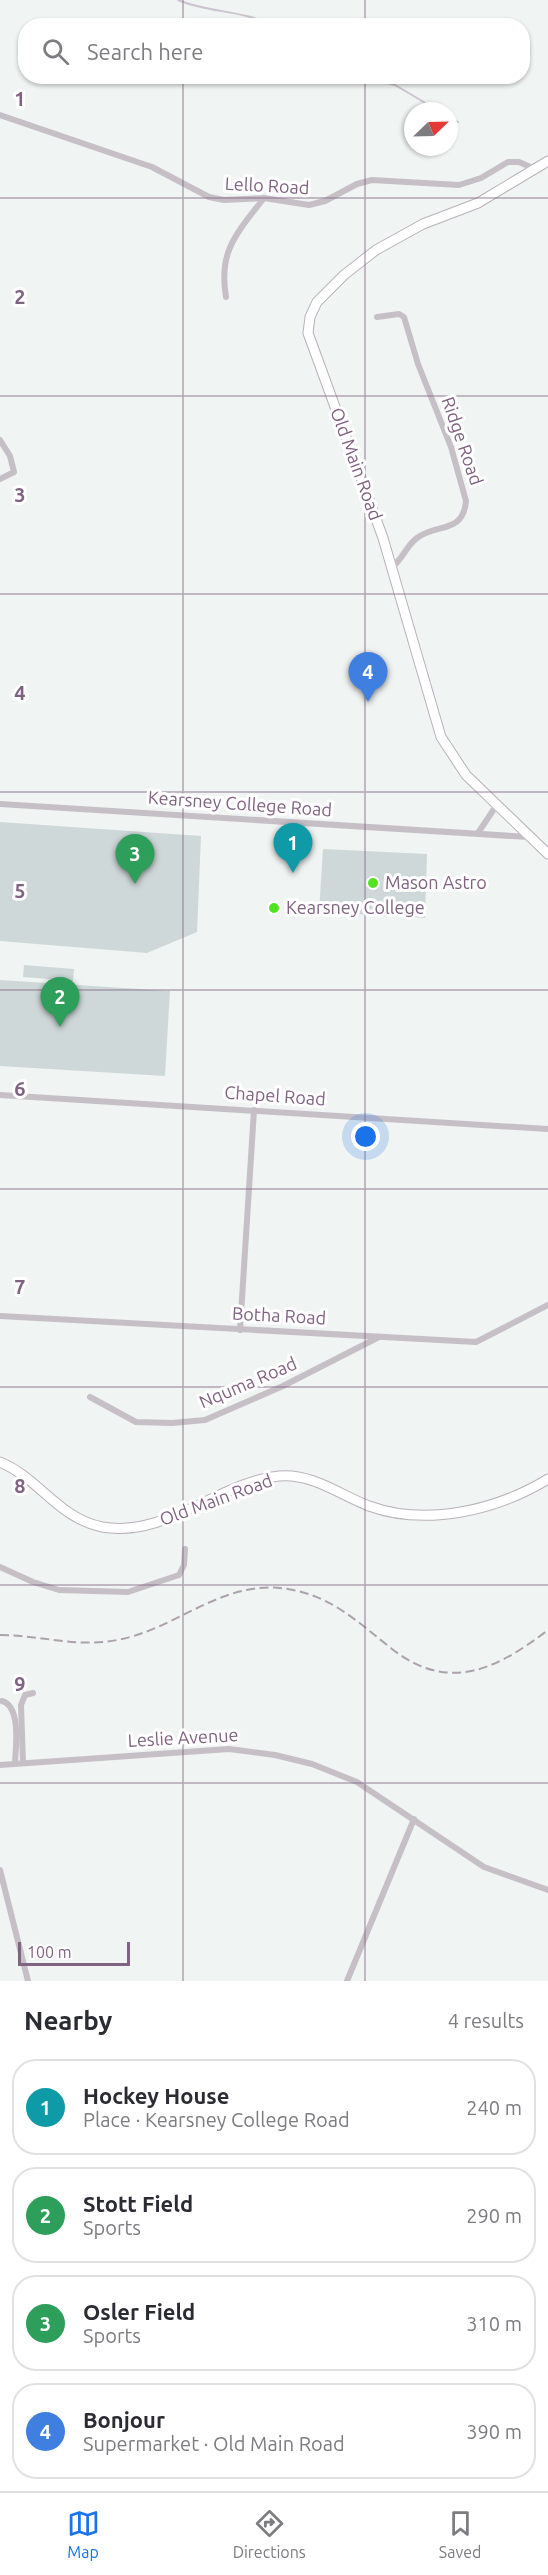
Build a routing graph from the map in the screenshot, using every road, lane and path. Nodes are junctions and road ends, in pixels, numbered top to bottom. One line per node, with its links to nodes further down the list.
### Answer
1 (0, 115): 4 (street, Lello Road)
2 (548, 161): 3 (main road, Old Main Road)
3 (536, 169): 4 (street, Lello Road); 9 (main road, Old Main Road)
4 (264, 198): 5 (street)
5 (226, 297)
6 (377, 317): 9 (street, Ridge Road)
7 (0, 440): 8 (street)
8 (0, 479)
9 (392, 567): 11 (main road, Old Main Road)
10 (0, 804): 12 (street, Kearsney College Road)
11 (496, 806): 12 (street); 13 (main road, Old Main Road)
12 (478, 833): 13 (street, Kearsney College Road)
13 (528, 837): 14 (main road, Old Main Road)
14 (548, 854)
15 (0, 1095): 16 (street, Chapel Road)
16 (254, 1110): 17 (street, Chapel Road); 20 (street)
17 (548, 1129)
18 (548, 1305): 21 (street, Botha Road)
19 (0, 1316): 20 (street, Botha Road)
20 (240, 1330): 21 (street, Botha Road)
21 (379, 1337): 22 (street, Nquma Road)
22 (90, 1397)
23 (0, 1462): 24 (main road, Old Main Road)
24 (548, 1479)
25 (185, 1549): 26 (street)
26 (0, 1567)
27 (33, 1693): 30 (street)
28 (2, 1701): 29 (street)
29 (15, 1762): 30 (street, Leslie Avenue); 31 (street, Leslie Avenue)
30 (23, 1763): 32 (street, Leslie Avenue)
31 (0, 1765)
32 (414, 1819): 34 (street, Leslie Avenue); 36 (street)
33 (0, 1870): 35 (street)
34 (548, 1890)
35 (28, 1981)
36 (347, 1981)

